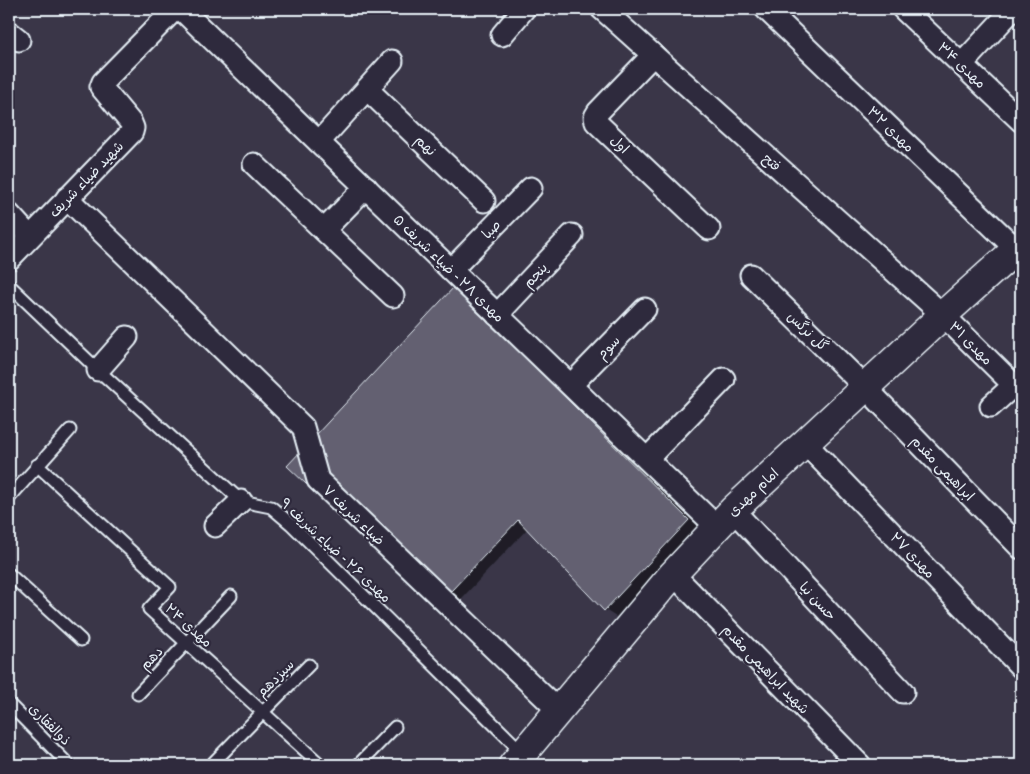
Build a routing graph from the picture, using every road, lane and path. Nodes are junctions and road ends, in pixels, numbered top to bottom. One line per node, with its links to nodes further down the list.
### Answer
1 (175, 9): 18 (street, شهید ضیاء شریف)
2 (181, 9): 14 (street, مهدی ۲۸ - ضیاء شریف ۵)
3 (524, 9): 8 (street)
4 (602, 9): 9 (street, فتح)
5 (766, 9): 25 (street, مهدی ۳۲)
6 (903, 9): 11 (street, مهدی ۳۴)
7 (1013, 9): 11 (street)
8 (502, 35)
9 (654, 55): 21 (street, اول); 33 (street, فتح)
10 (392, 61): 12 (street)
11 (962, 64): 13 (street, مهدی ۳۴)
12 (367, 89): 14 (street); 19 (street, نهم)
13 (1021, 121)
14 (319, 142): 16 (street, مهدی ۲۸ - ضیاء شریف ۵)
15 (254, 164): 22 (street)
16 (366, 187): 22 (street); 27 (street, مهدی ۲۸ - ضیاء شریف ۵)
17 (531, 188): 27 (street, صبا)
18 (67, 198): 23 (street, شهید ضیاء شریف); 62 (street, ضیاء شریف ۷)
19 (484, 201)
20 (9, 214): 23 (street)
21 (709, 229)
22 (324, 230): 30 (street)
23 (30, 236): 26 (street, شهید ضیاء شریف)
24 (572, 236): 32 (street, پنجم)
25 (1019, 247): 33 (main road, امام مهدی)
26 (9, 259)
27 (452, 270): 32 (street, مهدی ۲۸ - ضیاء شریف ۵)
28 (751, 276): 38 (street, گل نرگس)
29 (9, 285): 35 (lane)
30 (393, 296)
31 (644, 309): 37 (street, سوم)
32 (497, 315): 37 (street, مهدی ۲۸ - ضیاء شریف ۵)
33 (943, 315): 38 (main road, امام مهدی); 39 (street, مهدی ۳۱)
34 (127, 337): 35 (street)
35 (98, 370): 47 (lane)
36 (724, 378): 43 (street)
37 (571, 385): 43 (street, مهدی ۲۸ - ضیاء شریف ۵)
38 (865, 387): 42 (main road, امام مهدی); 50 (street, ابراهیمی مقدم)
39 (1018, 389): 40 (street)
40 (991, 406)
41 (70, 430): 44 (lane)
42 (805, 443): 48 (main road, امام مهدی); 57 (street, مهدی ۲۷)
43 (648, 459): 48 (street, مهدی ۲۸ - ضیاء شریف ۵)
44 (37, 466): 45 (lane); 55 (lane, مهدی ۲۴)
45 (13, 485): 46 (lane)
46 (9, 498)
47 (241, 501): 49 (street); 64 (lane, مهدی ۲۶ - ضیاء شریف ۹)
48 (725, 518): 52 (main road, امام مهدی); 58 (street, حسن نیا)
49 (215, 526)
50 (1021, 548)
51 (9, 574): 54 (lane)
52 (673, 574): 62 (main road, امام مهدی); 69 (street, شهید ابراهیمی مقدم)
53 (231, 596): 55 (lane, دهم)
54 (81, 640)
55 (186, 643): 59 (lane, دهم); 61 (lane, مهدی ۲۴)
56 (309, 665): 61 (lane, سیزدهم)
57 (1021, 667)
58 (903, 692)
59 (138, 694)
60 (9, 704): 65 (lane, ذوالفقاری)
61 (262, 712): 66 (lane, سیزدهم); 67 (lane, مهدی ۲۴)
62 (559, 712): 64 (main road, امام مهدی)
63 (396, 727): 68 (lane)
64 (518, 759)
65 (69, 765)
66 (212, 765)
67 (321, 765)
68 (358, 765)
69 (860, 765)

